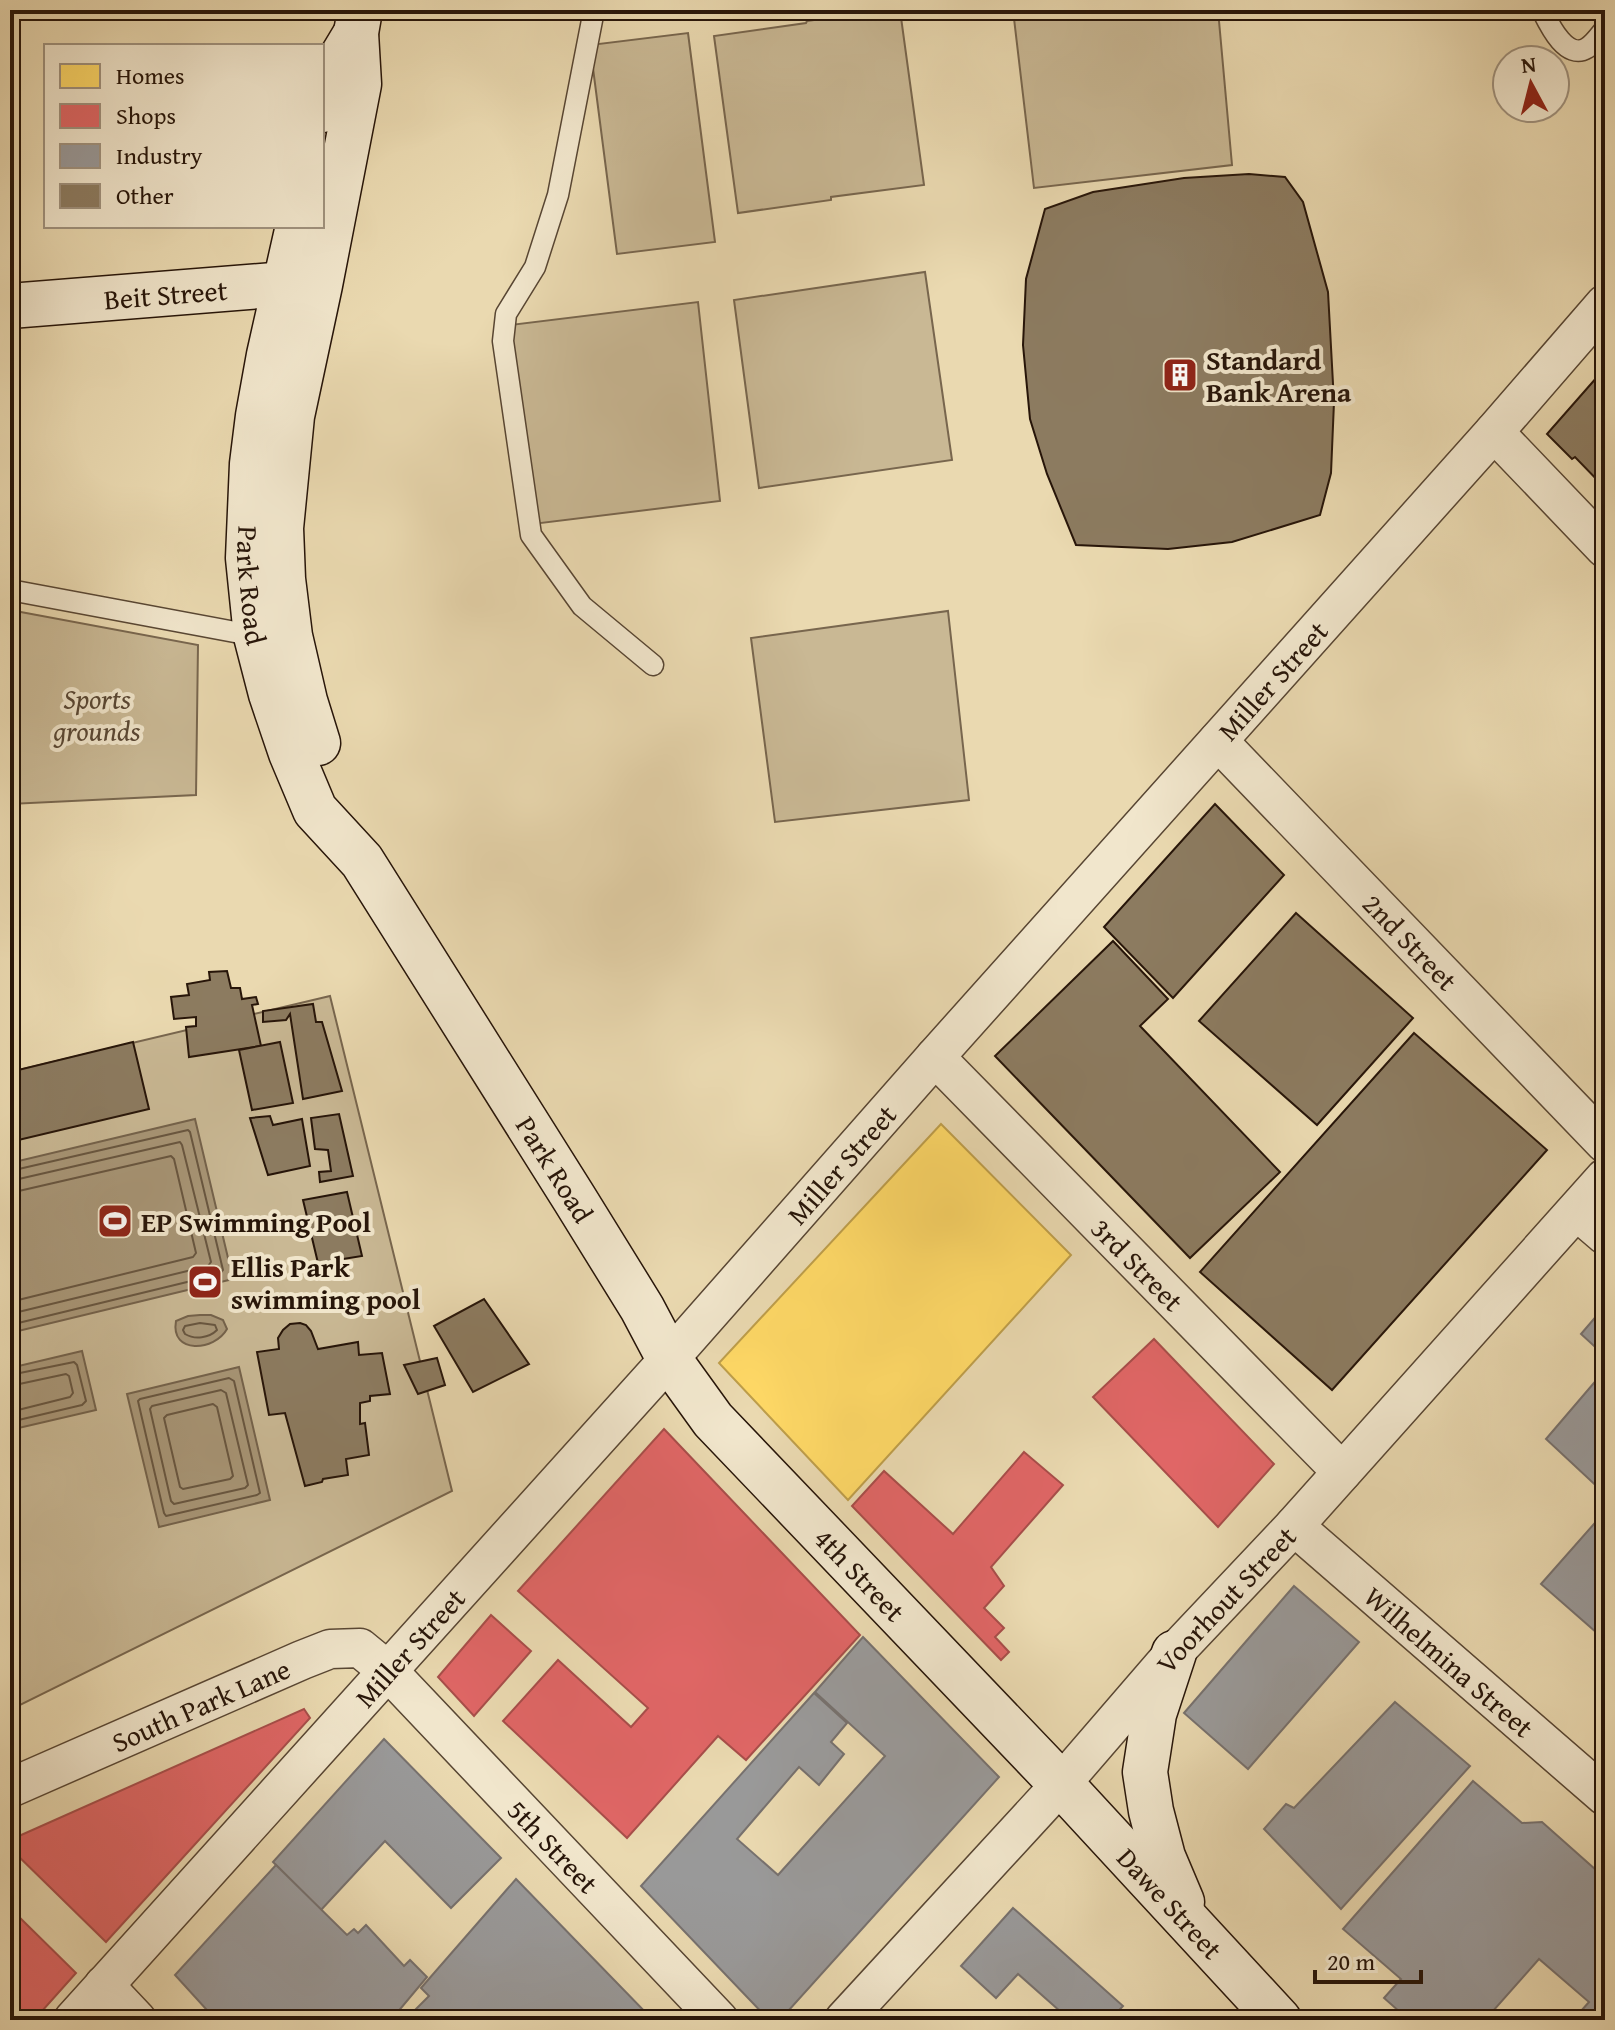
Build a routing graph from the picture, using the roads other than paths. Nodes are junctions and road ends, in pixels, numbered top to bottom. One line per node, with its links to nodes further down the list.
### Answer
1 (594, 10): 16 (lane)
2 (1542, 10): 4 (lane)
3 (358, 21): 5 (street); 6 (street)
4 (1605, 29)
5 (324, 101)
6 (324, 210)
7 (298, 228): 9 (street)
8 (319, 228): 9 (street)
9 (303, 285): 11 (street, Beit Street); 15 (street, Park Road); 18 (street, Park Road)
10 (1605, 304): 12 (street, Miller Street)
11 (10, 306)
12 (1494, 432): 13 (street); 17 (street, Miller Street)
13 (1605, 548)
14 (10, 590): 15 (lane)
15 (256, 636): 18 (street, Park Road)
16 (653, 665)
17 (1218, 741): 19 (street, Miller Street); 20 (street, 2nd Street)
18 (362, 861): 24 (street, Park Road)
19 (935, 1057): 24 (street, Miller Street); 25 (street, 3rd Street)
20 (1605, 1143)
21 (1605, 1178): 22 (street, Voorhout Street)
22 (1577, 1211): 23 (street); 25 (street, Voorhout Street)
23 (1605, 1235)
24 (669, 1359): 28 (street, Miller Street); 29 (street, 4th Street)
25 (1342, 1472): 26 (street, Voorhout Street)
26 (1294, 1526): 27 (street, Voorhout Street); 31 (street, Wilhelmina Street)
27 (1174, 1653): 29 (street, Voorhout Street); 32 (street)
28 (388, 1671): 30 (street, South Park Lane); 33 (street, Miller Street); 36 (street, 5th Street)
29 (1061, 1784): 32 (street, Dawe Street); 37 (street, Voorhout Street)
30 (10, 1788)
31 (1605, 1796)
32 (1191, 1923): 38 (street, Dawe Street)
33 (104, 1985): 34 (street, Miller Street); 35 (street)
34 (73, 2020)
35 (137, 2020)
36 (719, 2020)
37 (844, 2020)
38 (1279, 2020)

